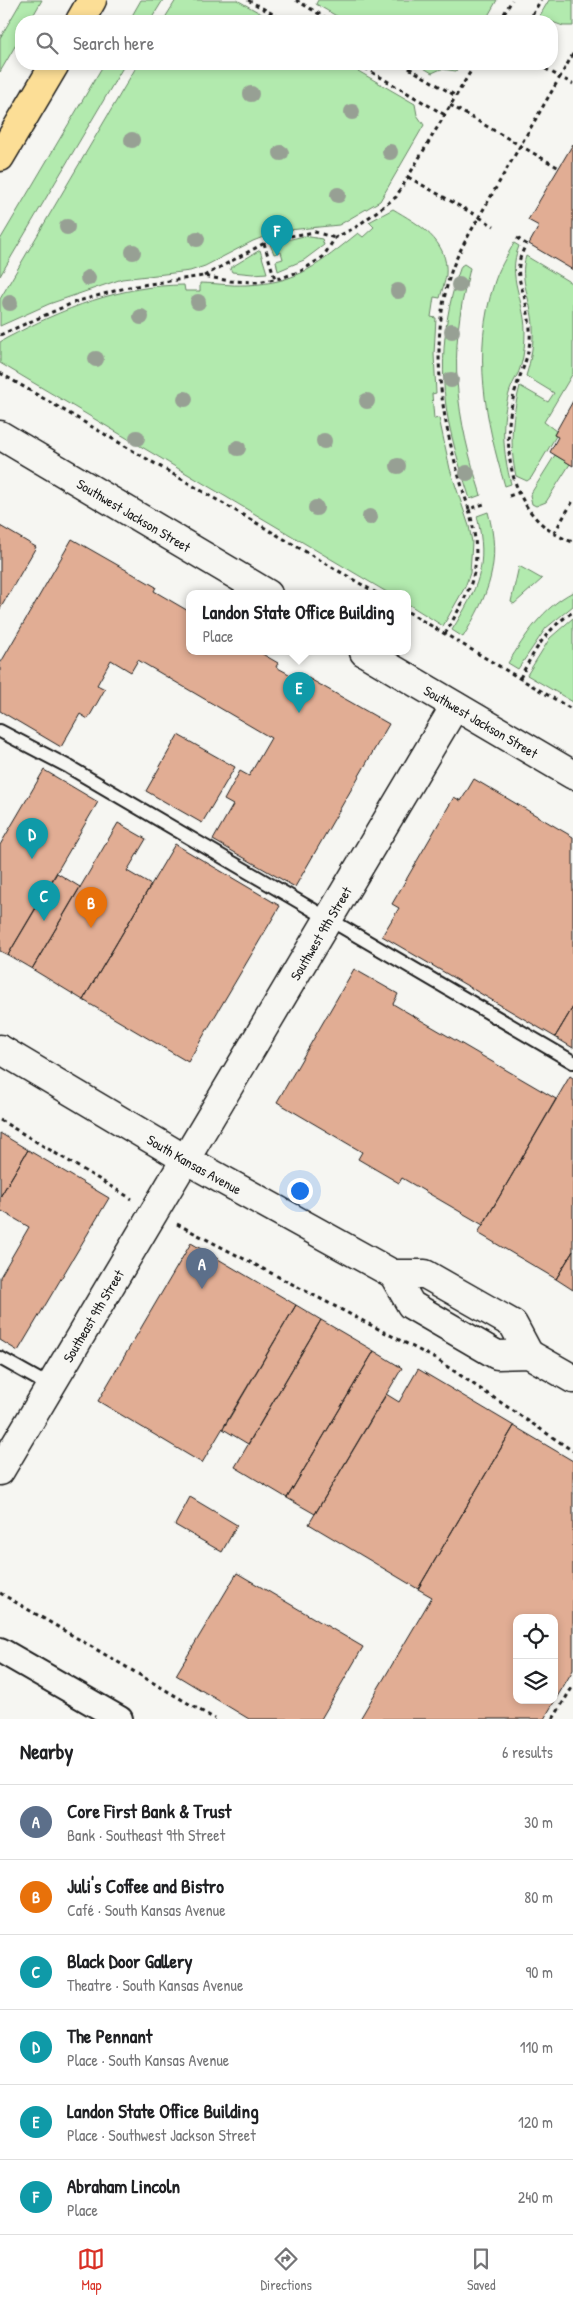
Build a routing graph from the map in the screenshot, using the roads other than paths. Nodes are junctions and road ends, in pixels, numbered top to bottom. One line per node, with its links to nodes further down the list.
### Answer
1 (92, 0): 2 (main road)
2 (83, 15)
3 (51, 70): 4 (main road)
4 (0, 157)
5 (0, 435): 6 (main road, Southwest Jackson Street)
6 (261, 590)
7 (369, 655): 8 (main road, Southwest Jackson Street)
8 (455, 706): 10 (main road, Southwest Jackson Street); 11 (main road, Southwest 9th Street)
9 (0, 730): 11 (lane)
10 (573, 775)
11 (328, 920): 13 (lane); 14 (main road, Southwest 9th Street)
12 (0, 1049): 14 (main road, South Kansas Avenue)
13 (573, 1062)
14 (185, 1159): 16 (main road, South Kansas Avenue); 17 (main road, Southeast 9th Street)
15 (0, 1358): 17 (lane)
16 (573, 1380)
17 (50, 1386): 18 (main road, Southeast 9th Street)
18 (0, 1471)
19 (0, 1650): 20 (street)
20 (120, 1719)

